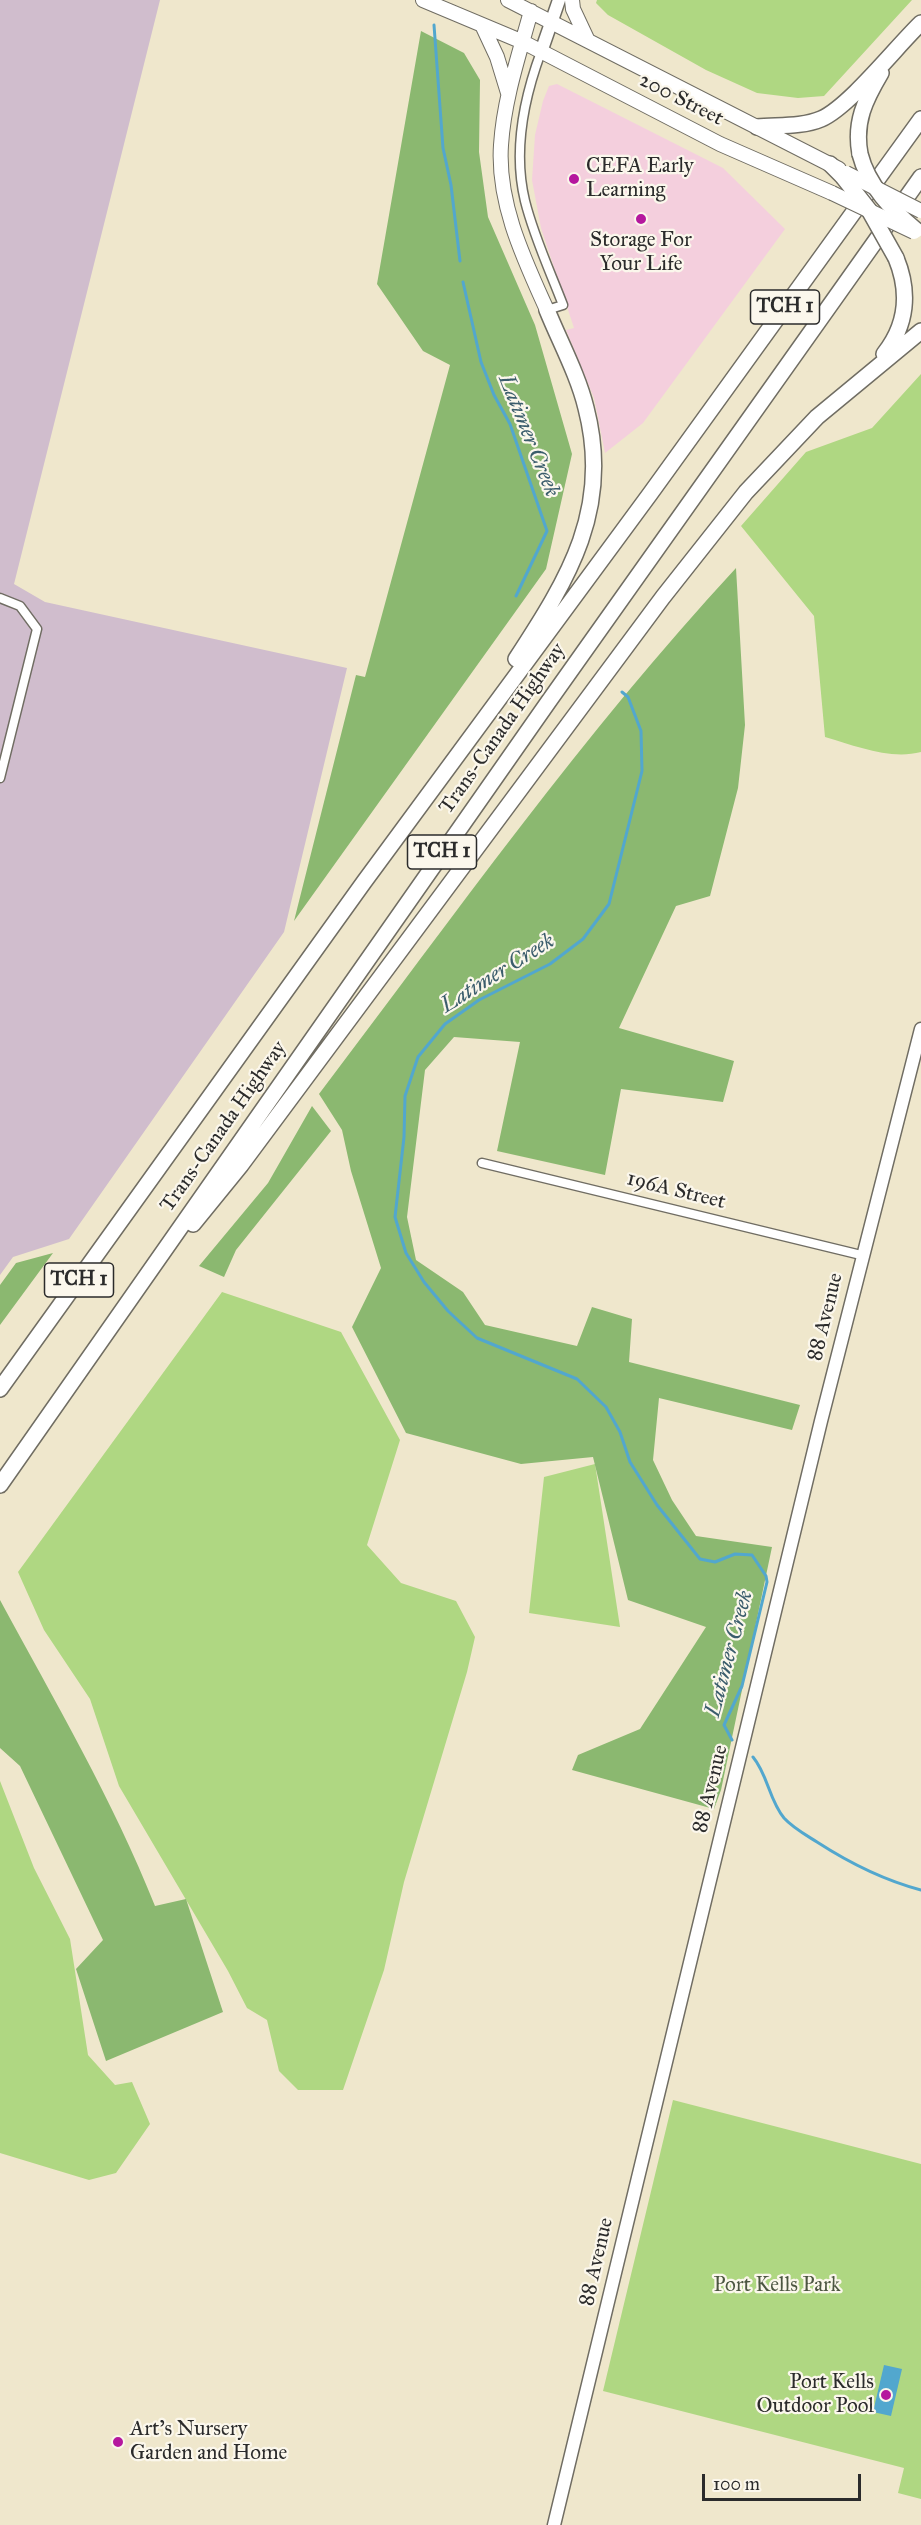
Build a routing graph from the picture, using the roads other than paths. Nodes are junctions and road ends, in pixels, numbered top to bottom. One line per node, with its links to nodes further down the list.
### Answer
1 (423, 0): 8 (main road, 200 Street)
2 (508, 0): 5 (main road, 200 Street)
3 (559, 0): 6 (main road)
4 (572, 0): 9 (main road)
5 (533, 6): 6 (main road, 200 Street); 10 (main road)
6 (552, 22): 9 (main road, 200 Street); 12 (main road)
7 (921, 23): 11 (highway)
8 (483, 27): 10 (main road, 200 Street); 13 (main road)
9 (588, 41): 15 (main road, 200 Street)
10 (523, 42): 12 (main road, 200 Street); 13 (main road)
11 (896, 47): 15 (highway); 19 (highway, bridge)
12 (541, 51): 20 (main road, 200 Street, bridge); 23 (street)
13 (509, 95): 23 (main road)
14 (921, 119): 28 (highway, Trans-Canada Highway / TCH 1)
15 (757, 127): 16 (main road, 200 Street)
16 (830, 164): 17 (highway)
17 (845, 175): 19 (main road, bridge); 20 (highway, bridge)
18 (921, 177): 32 (highway, Trans-Canada Highway / TCH 1)
19 (875, 187): 21 (main road, bridge); 22 (highway, bridge)
20 (869, 210): 22 (main road, 200 Street, bridge); 25 (highway, bridge)
21 (921, 211)
22 (918, 233)
23 (547, 310): 28 (highway)
24 (921, 331): 25 (highway)
25 (868, 372): 32 (highway)
26 (0, 598): 27 (street)
27 (0, 778)
28 (433, 787): 33 (highway, Trans-Canada Highway / TCH 1)
29 (921, 1029): 31 (main road, 88 Avenue)
30 (482, 1162): 31 (street, 196A Street)
31 (861, 1255): 35 (main road, 88 Avenue)
32 (124, 1308): 34 (highway, Trans-Canada Highway / TCH 1)
33 (0, 1389)
34 (0, 1485)
35 (554, 2525)

